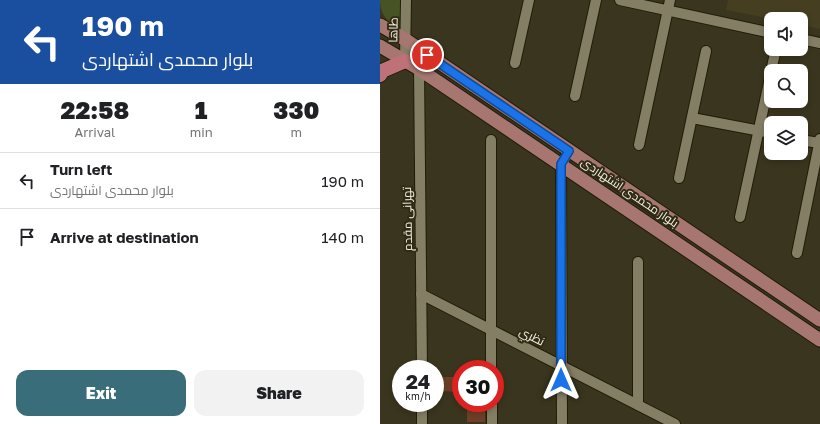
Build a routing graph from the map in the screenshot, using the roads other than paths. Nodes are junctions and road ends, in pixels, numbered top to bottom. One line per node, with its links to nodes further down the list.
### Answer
1 (406, 0): 9 (street, طاها)
2 (529, 0): 15 (street)
3 (596, 0): 18 (street)
4 (620, 0): 6 (street)
5 (670, 0): 6 (street)
6 (668, 10): 8 (street); 26 (street)
7 (380, 25): 9 (main road, بلوار محمدی اشتهاردی)
8 (764, 31)
9 (406, 40): 14 (street, طاها); 27 (main road, بلوار محمدی اشتهاردی)
10 (808, 40): 11 (street)
11 (820, 43)
12 (380, 46): 14 (main road, بلوار محمدی اشتهاردی)
13 (706, 50): 20 (street)
14 (405, 61): 16 (main road, بلوار محمدی اشتهاردی); 17 (highway)
15 (515, 63)
16 (419, 69): 28 (main road, بلوار محمدی اشتهاردی); 33 (street, تهرانی مقدم)
17 (380, 74)
18 (575, 96)
19 (764, 106): 21 (street)
20 (692, 118): 21 (street); 29 (street)
21 (759, 131): 22 (street); 30 (street)
22 (764, 132)
23 (491, 140): 35 (street)
24 (808, 140): 25 (street)
25 (820, 141): 31 (street)
26 (639, 145)
27 (569, 151): 28 (street); 34 (main road, بلوار محمدی اشتهاردی)
28 (561, 164): 36 (main road, بلوار محمدی اشتهاردی); 39 (street)
29 (679, 178)
30 (740, 217)
31 (797, 253)
32 (638, 262): 40 (street)
33 (421, 294): 35 (street, نظري); 37 (street, تهرانی مقدم)
34 (820, 320)
35 (490, 330): 38 (street); 39 (street, نظري)
36 (820, 340)
37 (422, 360)
38 (491, 360)
39 (561, 366): 40 (street, نظري); 46 (street)
40 (638, 405): 43 (street, نظري)
41 (422, 412): 44 (street)
42 (492, 412): 45 (street)
43 (663, 421): 47 (street, نظري)
44 (422, 424)
45 (492, 424)
46 (562, 424)
47 (675, 424)

